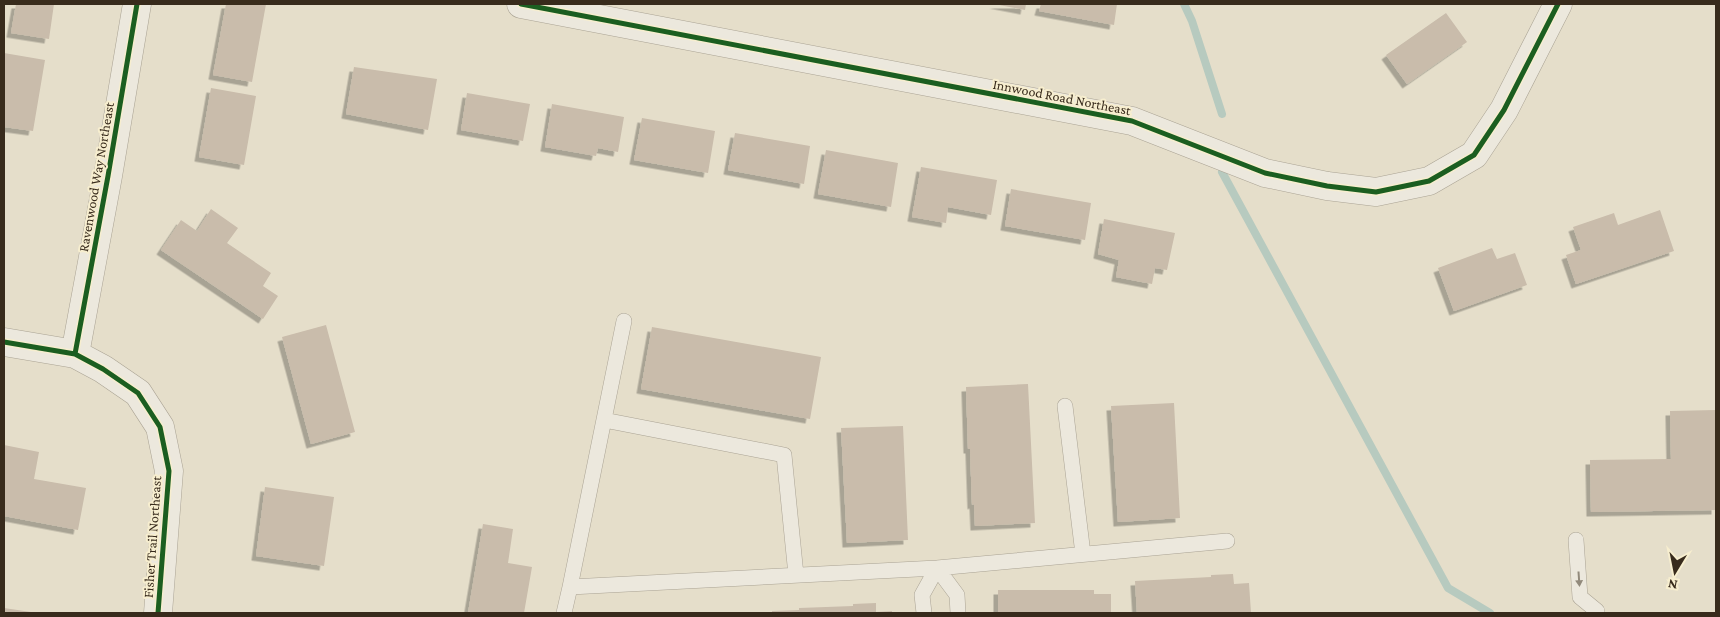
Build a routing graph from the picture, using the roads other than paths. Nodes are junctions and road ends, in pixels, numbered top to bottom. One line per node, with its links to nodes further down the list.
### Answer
1 (137, 4): 6 (street, Ravenwood Way Northeast)
2 (521, 4): 3 (street, Innwood Road Northeast)
3 (1558, 4)
4 (624, 321): 8 (lane)
5 (4, 342): 6 (street, Fisher Trail Northeast)
6 (75, 354): 16 (street, Fisher Trail Northeast)
7 (1065, 406): 11 (lane)
8 (604, 420): 13 (lane); 14 (lane)
9 (1576, 540): 15 (lane, one-way to 15)
10 (1227, 541): 11 (lane)
11 (1083, 554): 12 (lane)
12 (937, 568): 13 (lane); 18 (lane); 19 (lane)
13 (796, 575): 14 (lane)
14 (570, 587): 17 (lane)
15 (1597, 612)
16 (158, 613)
17 (564, 613)
18 (924, 613)
19 (958, 613)

